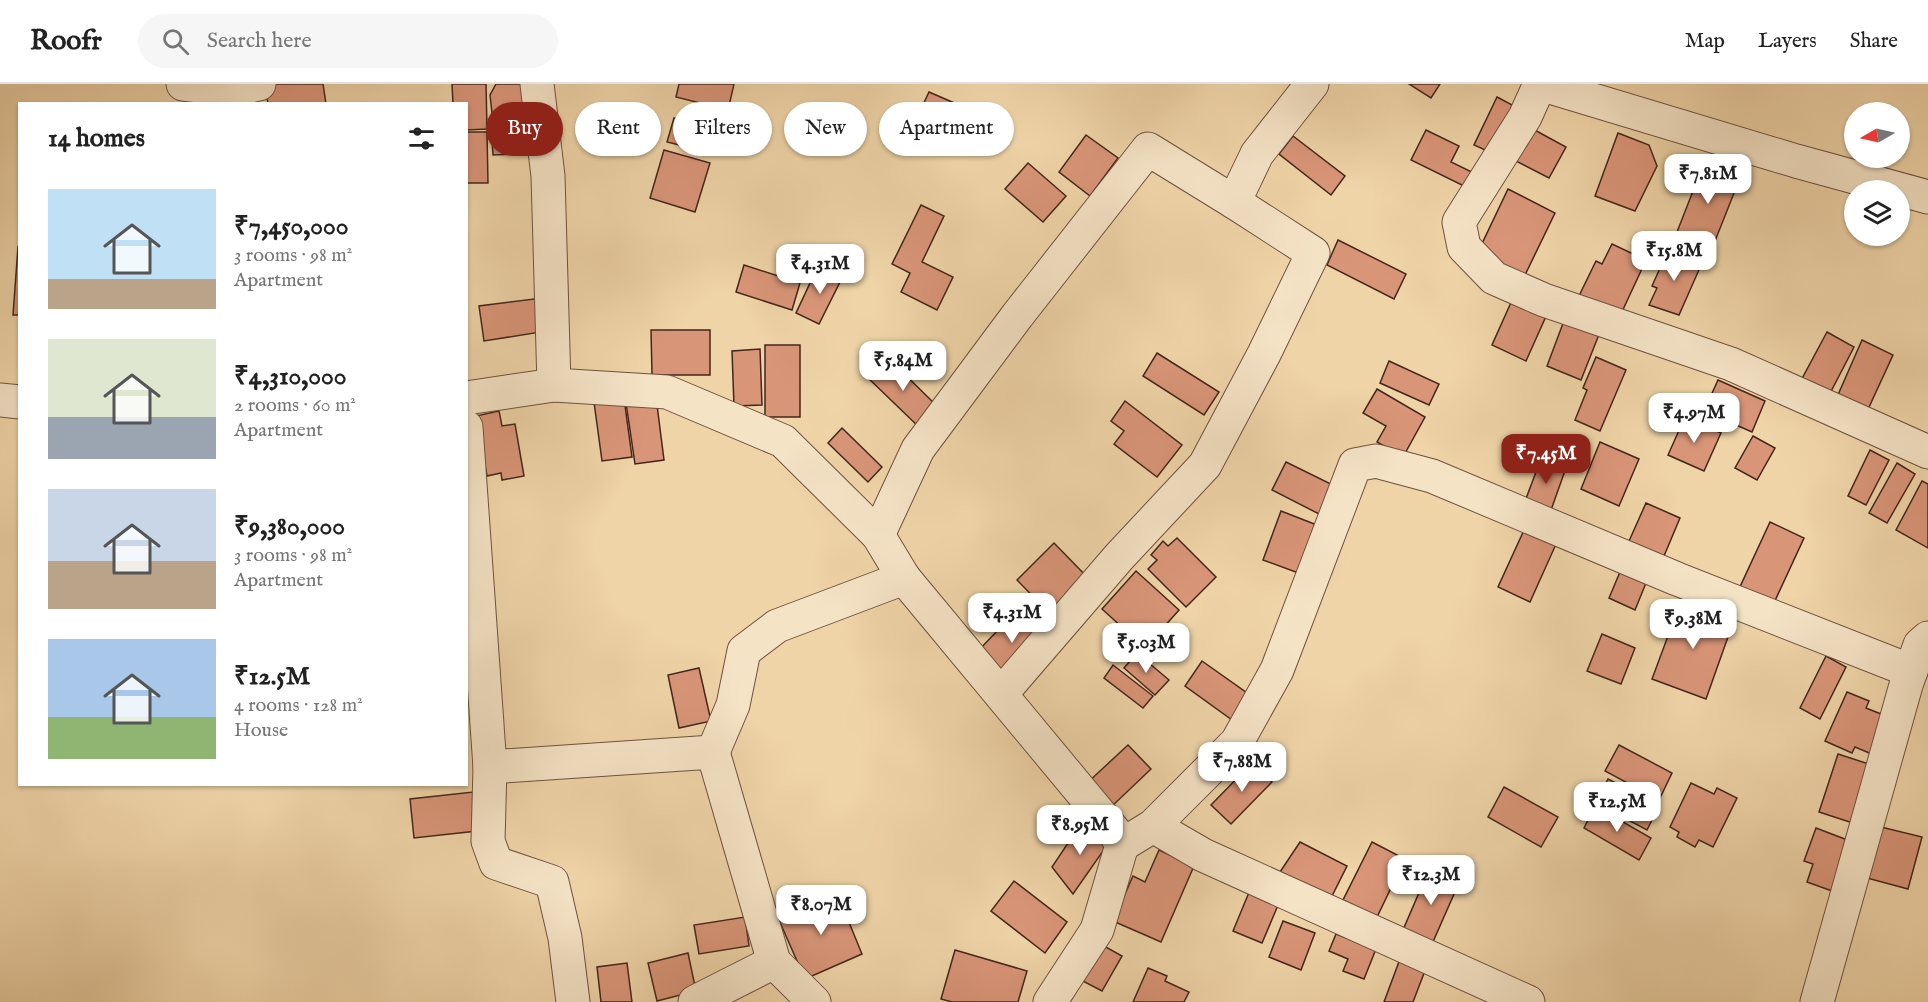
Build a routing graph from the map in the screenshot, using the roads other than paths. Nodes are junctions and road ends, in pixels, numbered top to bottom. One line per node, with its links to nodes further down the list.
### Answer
1 (183, 84): 5 (street)
2 (537, 84): 8 (street)
3 (1312, 84): 7 (street)
4 (1540, 84): 6 (street); 12 (street)
5 (240, 90)
6 (1928, 197)
7 (1234, 202): 14 (street); 18 (street)
8 (554, 385): 9 (street); 14 (street)
9 (468, 398)
10 (0, 400): 11 (street)
11 (18, 402)
12 (1928, 452)
13 (468, 455): 20 (street)
14 (878, 535): 15 (street)
15 (904, 578): 18 (street); 19 (street)
16 (1928, 638): 17 (street)
17 (1911, 671): 21 (street); 29 (street)
18 (1001, 694): 22 (street)
19 (713, 752): 20 (street); 23 (street)
20 (490, 767): 24 (street)
21 (1153, 826): 22 (street); 28 (street)
22 (1122, 845): 27 (street)
23 (774, 962): 25 (street); 26 (street)
24 (573, 1002)
25 (695, 1002)
26 (814, 1002)
27 (1050, 1002)
28 (1528, 1002)
29 (1817, 1002)

